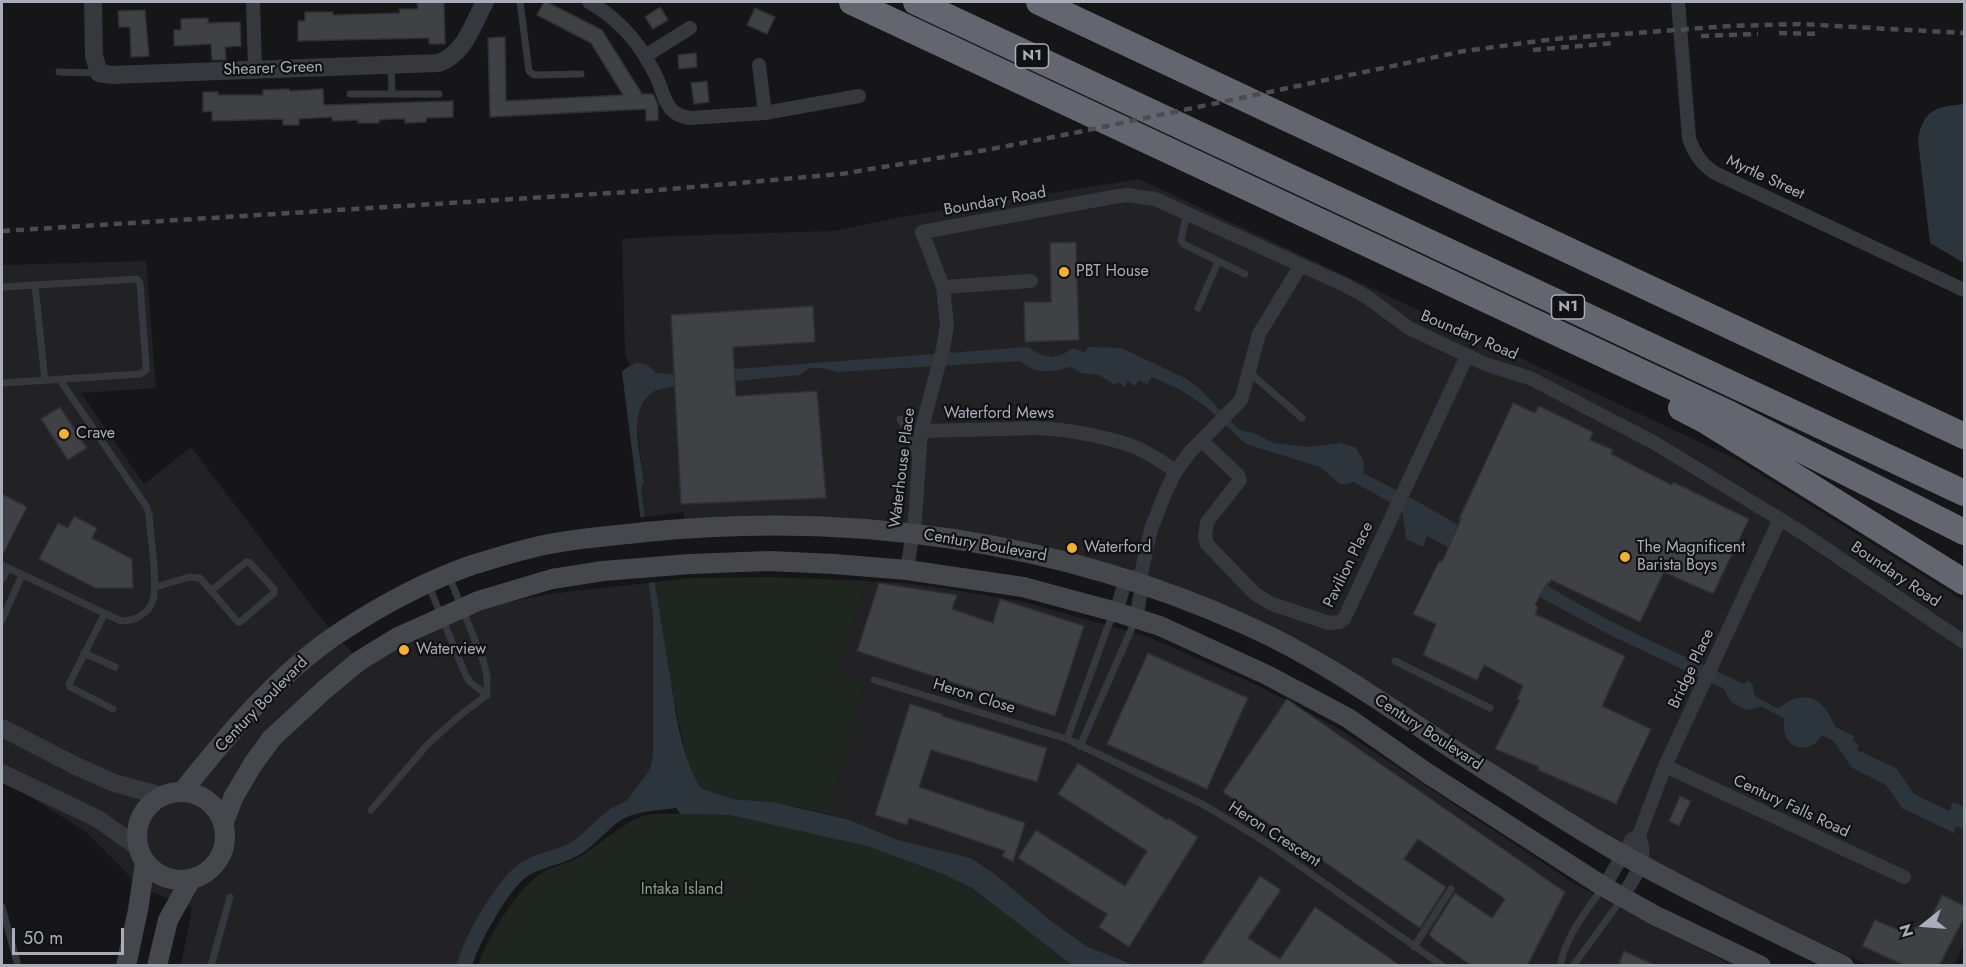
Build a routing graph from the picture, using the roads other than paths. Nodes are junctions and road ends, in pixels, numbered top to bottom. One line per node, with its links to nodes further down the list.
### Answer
1 (93, 2): 16 (street)
2 (253, 2): 14 (street)
3 (485, 2): 13 (street, Shearer Green)
4 (520, 2): 17 (lane)
5 (589, 2): 11 (street)
6 (852, 2): 23 (highway)
7 (916, 2): 47 (highway, N1)
8 (1039, 2): 43 (highway)
9 (1678, 2): 33 (street, Myrtle Street)
10 (690, 28): 11 (street)
11 (645, 56): 22 (street)
12 (759, 64): 22 (street)
13 (391, 65): 14 (street, Shearer Green); 18 (lane)
14 (255, 70): 16 (street, Shearer Green)
15 (59, 72): 16 (lane)
16 (93, 73)
17 (581, 74)
18 (392, 93): 19 (lane); 20 (lane)
19 (350, 94)
20 (439, 94)
21 (859, 96): 22 (street)
22 (765, 113)
23 (1156, 144): 49 (highway); 57 (highway)
24 (1187, 213): 25 (street, Boundary Road); 26 (lane); 27 (street, Boundary Road)
25 (922, 232): 32 (street, Waterhouse Place)
26 (1218, 262): 28 (lane); 34 (lane)
27 (1301, 265): 35 (street, Boundary Road); 36 (street)
28 (1245, 274)
29 (1031, 281): 32 (street)
30 (35, 285): 31 (lane); 37 (lane); 38 (lane)
31 (2, 287)
32 (943, 287): 42 (street, Waterhouse Place)
33 (1965, 290)
34 (1197, 308)
35 (1467, 356): 44 (street, Pavilion Place); 48 (street, Boundary Road)
36 (1249, 372): 40 (lane); 44 (street)
37 (60, 380): 38 (lane); 59 (lane)
38 (45, 381): 39 (lane)
39 (2, 383)
40 (1302, 418)
41 (900, 419): 46 (lane)
42 (921, 431): 45 (street, Waterford Mews); 46 (street, Waterhouse Place)
43 (1965, 436)
44 (1200, 440): 45 (street)
45 (1176, 471): 55 (street)
46 (918, 472): 50 (street, Waterhouse Place)
47 (1965, 493)
48 (1780, 519): 67 (street, Boundary Road); 78 (street, Bridge Place)
49 (1965, 532)
50 (912, 533): 52 (street, Waterhouse Place); 54 (main road, Century Boulevard); 55 (main road, Century Boulevard)
51 (4, 567): 53 (lane); 56 (lane)
52 (906, 570): 61 (main road, Century Boulevard); 62 (main road, Century Boulevard)
53 (22, 575): 63 (lane); 66 (lane)
54 (448, 575): 58 (main road, Century Boulevard); 61 (lane)
55 (1136, 579): 62 (street); 65 (street); 85 (main road, Century Boulevard)
56 (2, 580)
57 (1965, 582)
58 (428, 584): 64 (lane); 80 (main road, Century Boulevard)
59 (155, 587): 60 (lane); 63 (lane)
60 (211, 591): 60 (lane)
61 (462, 608): 64 (main road, Century Boulevard); 72 (lane)
62 (1116, 612): 65 (main road, Century Boulevard); 76 (lane)
63 (105, 614): 68 (lane)
64 (442, 617): 72 (lane); 83 (main road, Century Boulevard)
65 (1136, 619): 77 (lane); 90 (main road, Century Boulevard)
66 (2, 620)
67 (1965, 642)
68 (84, 653): 70 (lane); 74 (lane)
69 (1395, 661): 73 (lane)
70 (115, 667)
71 (873, 680): 76 (lane, Heron Close)
72 (487, 695): 82 (lane)
73 (1490, 708)
74 (113, 709)
75 (2, 728): 81 (street)
76 (1067, 740): 77 (lane, Heron Crescent)
77 (1080, 746): 95 (lane, Heron Crescent)
78 (1665, 766): 84 (street, Bridge Place); 88 (street, Century Falls Road)
79 (2, 773): 86 (street)
80 (183, 791): 81 (main road); 83 (main road)
81 (162, 796): 86 (main road)
82 (371, 810)
83 (223, 824): 89 (main road)
84 (1639, 835): 85 (street, Bridge Place); 87 (street, Bridge Place)
85 (1623, 854): 87 (main road, Century Boulevard); 90 (street, Bridge Place)
86 (141, 855): 89 (main road); 97 (main road)
87 (1642, 865): 93 (street); 104 (main road, Century Boulevard)
88 (1904, 877)
89 (191, 879): 98 (main road)
90 (1604, 887): 93 (main road, Century Boulevard); 101 (lane)
91 (1451, 889): 95 (lane)
92 (230, 897): 99 (lane)
93 (1622, 897): 102 (lane); 103 (main road, Century Boulevard)
94 (2, 907): 96 (lane)
95 (1414, 947): 100 (lane, Heron Crescent)
96 (18, 966)
97 (126, 966)
98 (157, 966)
99 (211, 966)
100 (1443, 966)
101 (1560, 966)
102 (1574, 966)
103 (1761, 966)
104 (1844, 966)

